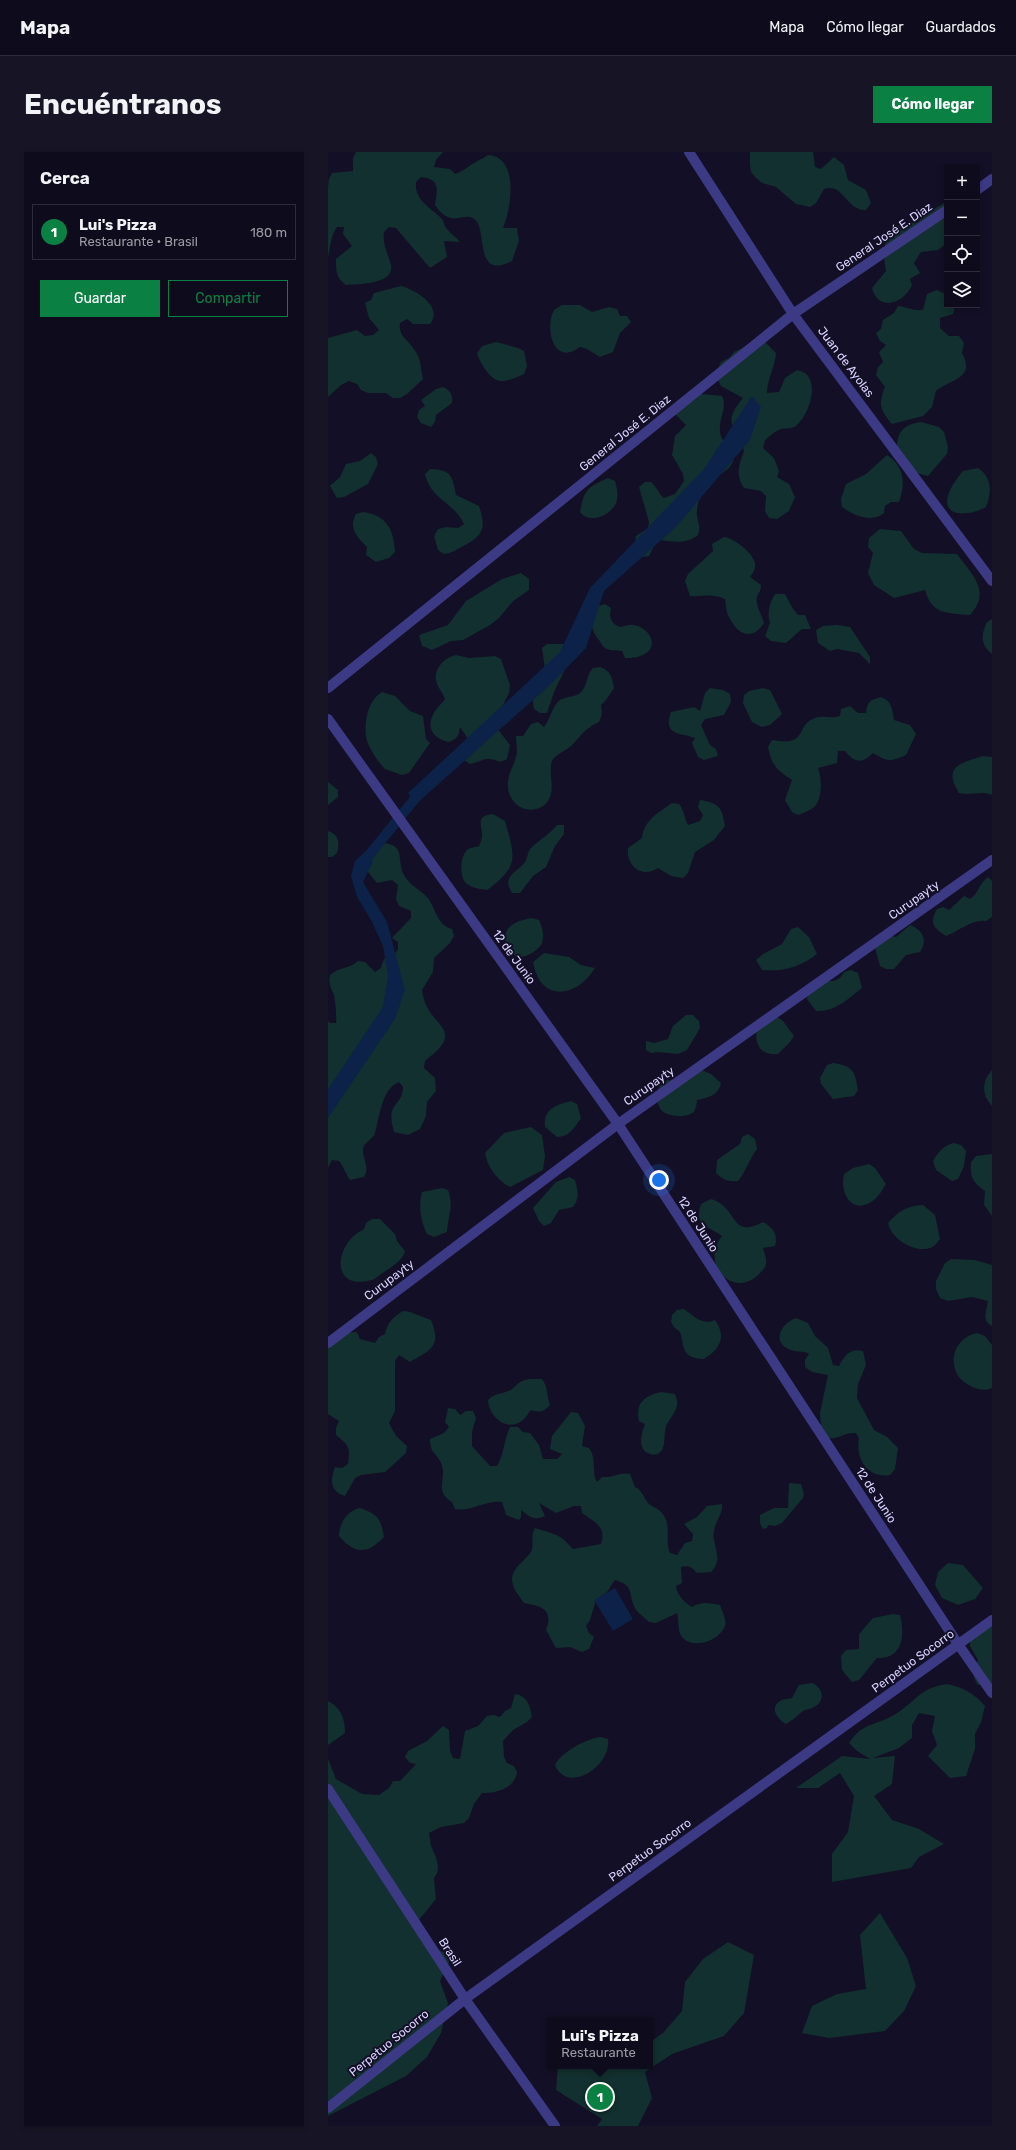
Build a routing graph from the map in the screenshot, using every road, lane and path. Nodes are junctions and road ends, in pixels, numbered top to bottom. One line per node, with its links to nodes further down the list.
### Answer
1 (689, 152): 5 (street, Juan de Ayolas)
2 (992, 179): 3 (street)
3 (980, 188)
4 (944, 212): 5 (street, General José E. Diaz)
5 (794, 314): 6 (street, Juan de Ayolas); 7 (street, General José E. Diaz)
6 (992, 581)
7 (328, 688)
8 (328, 719): 10 (street, 12 de Junio)
9 (992, 860): 10 (street, Curupayty)
10 (618, 1124): 11 (street, Curupayty); 13 (street, 12 de Junio)
11 (328, 1343)
12 (992, 1620): 13 (street, Perpetuo Socorro)
13 (958, 1644): 14 (street, 12 de Junio); 16 (street, Perpetuo Socorro)
14 (992, 1693)
15 (328, 1789): 16 (street, Brasil)
16 (465, 1999): 17 (street, Perpetuo Socorro); 18 (street, Brasil)
17 (328, 2108)
18 (555, 2126)

